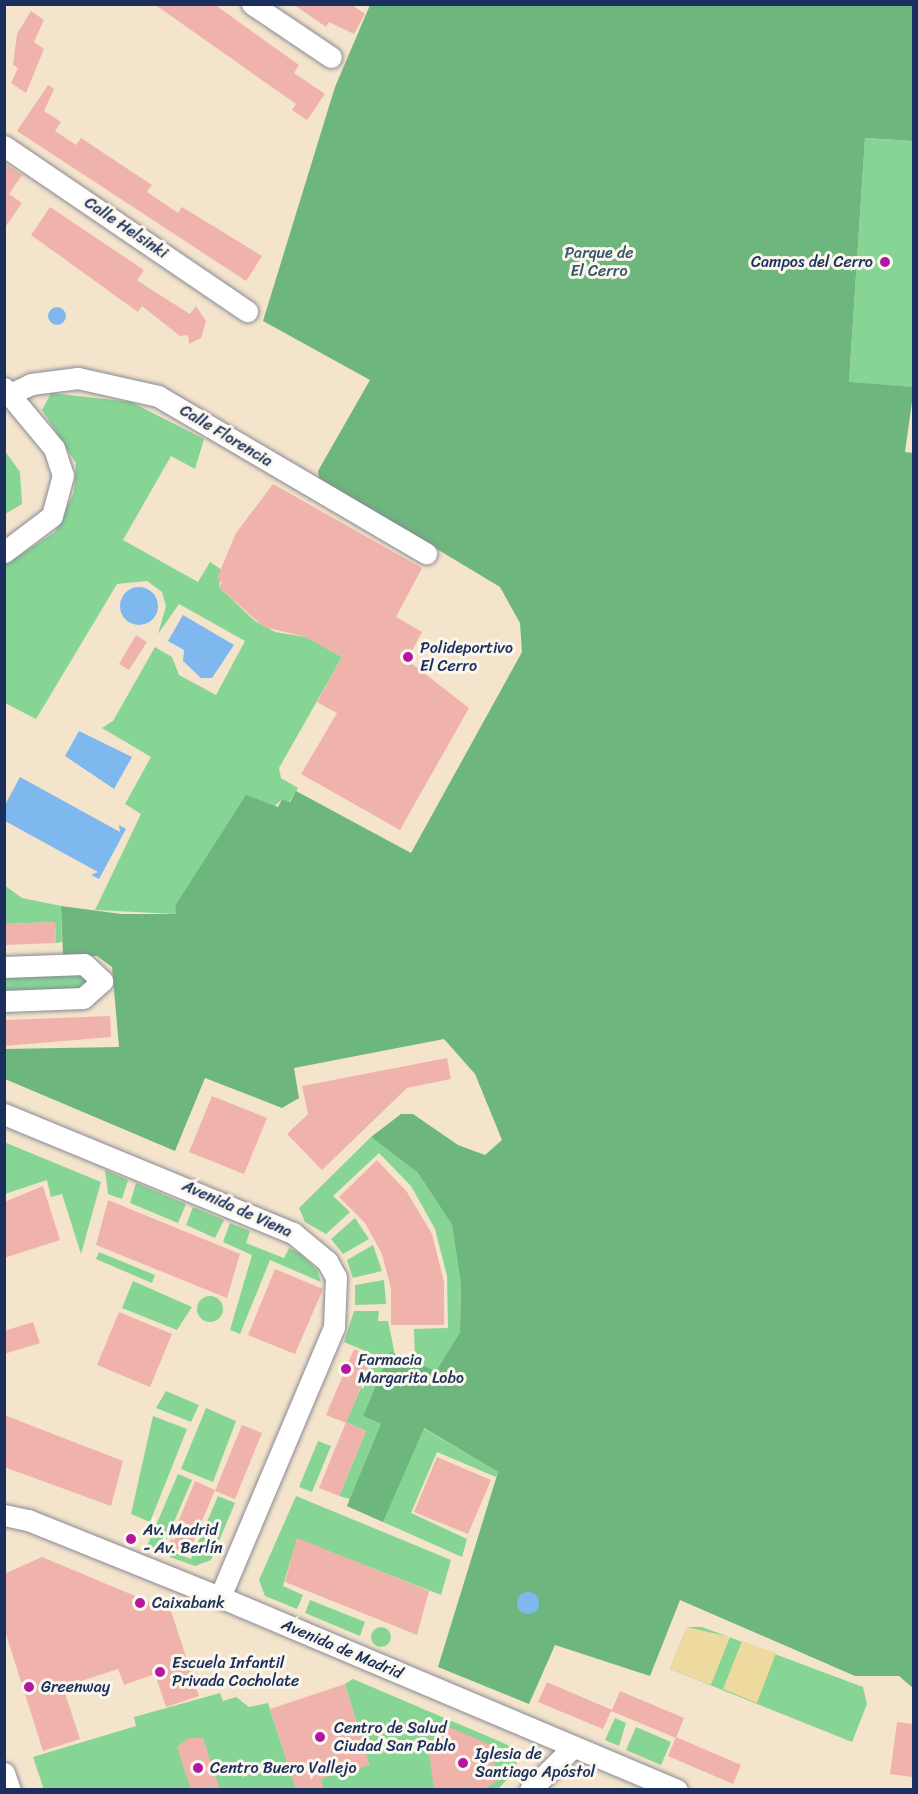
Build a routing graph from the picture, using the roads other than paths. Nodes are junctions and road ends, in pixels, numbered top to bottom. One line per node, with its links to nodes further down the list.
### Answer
1 (252, 4): 2 (street)
2 (330, 57)
3 (4, 146): 4 (street, Calle Helsinki)
4 (247, 311)
5 (7, 391): 6 (street, Calle Florencia); 7 (street, Calle Florencia)
6 (4, 552)
7 (426, 553)
8 (4, 967): 9 (street)
9 (4, 1001)
10 (4, 1114): 12 (street, Avenida de Viena)
11 (4, 1515): 12 (street, Avenida de Madrid)
12 (220, 1598): 13 (street, Avenida de Madrid)
13 (573, 1748): 16 (street); 17 (street, Avenida de Madrid)
14 (4, 1773): 15 (street)
15 (10, 1790)
16 (530, 1790)
17 (678, 1790)

